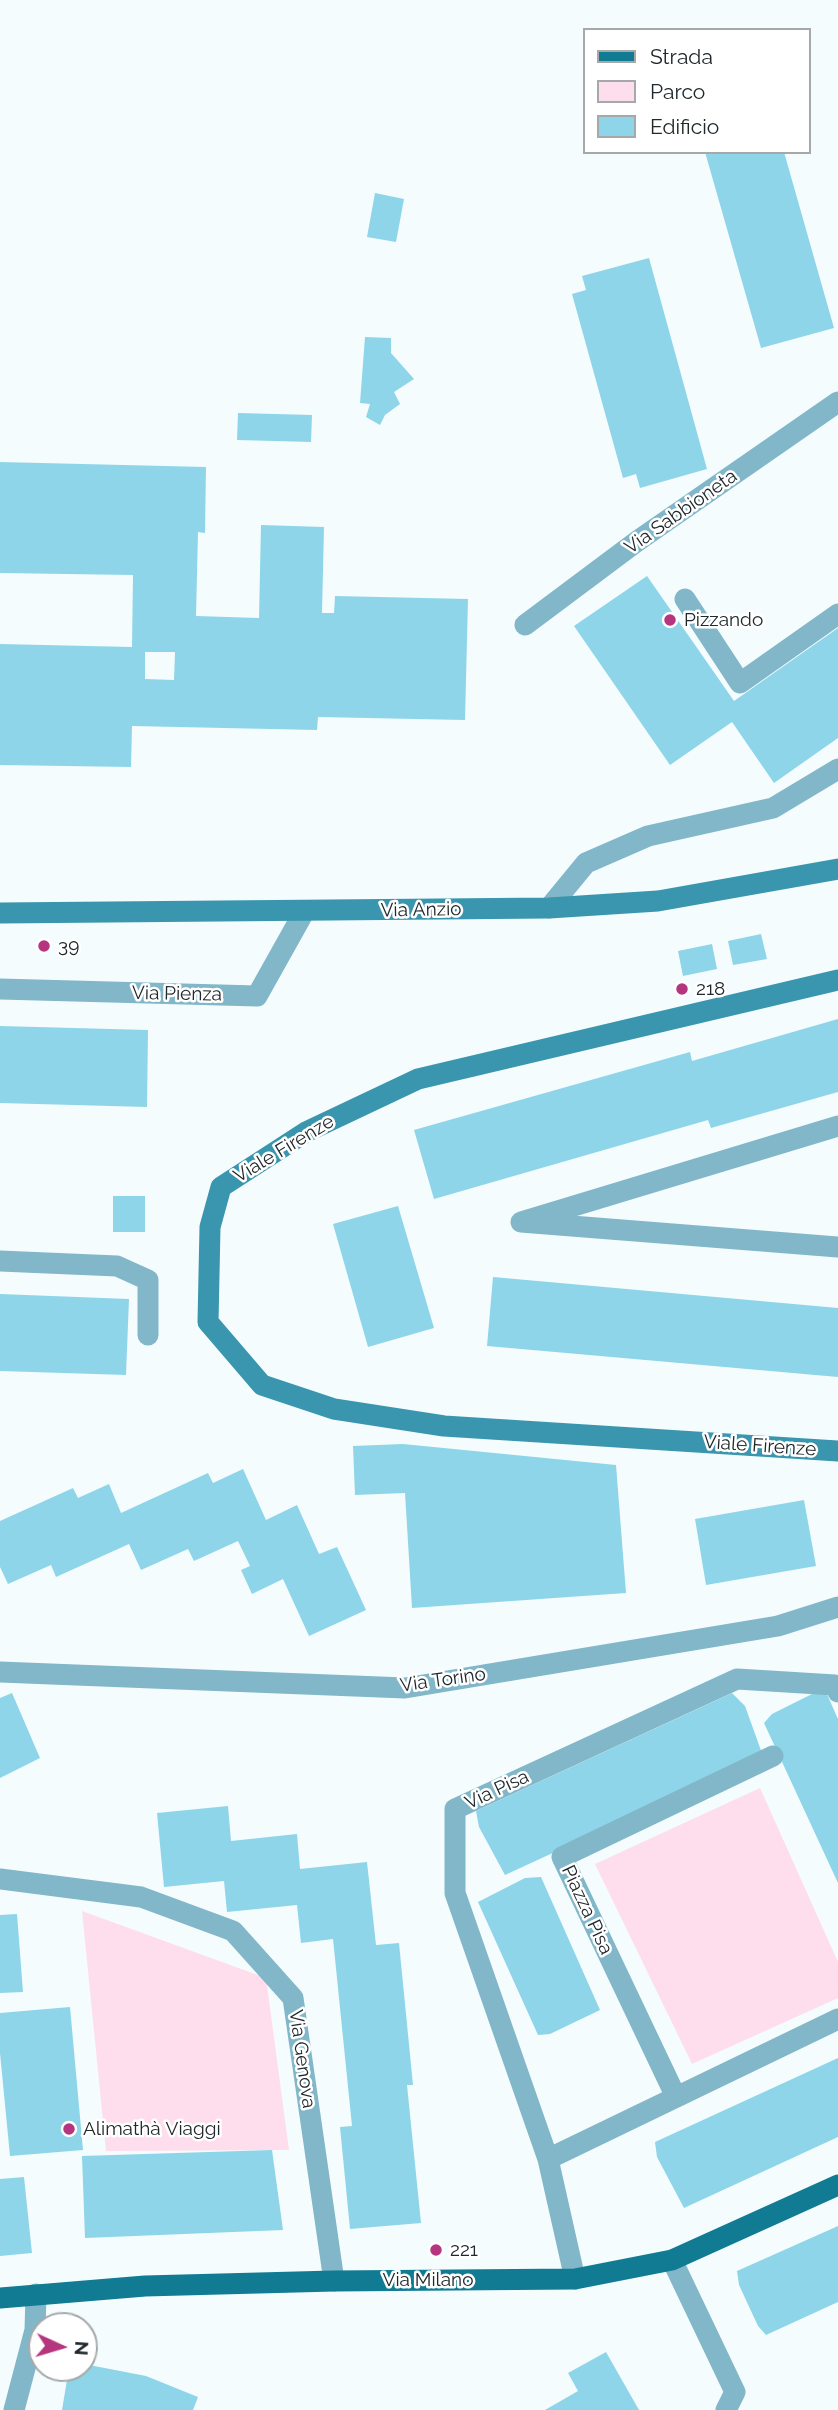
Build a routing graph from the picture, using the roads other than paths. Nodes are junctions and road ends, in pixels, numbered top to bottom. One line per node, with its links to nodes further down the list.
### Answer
1 (838, 402): 4 (street, Via Sabbioneta)
2 (685, 600): 3 (street)
3 (838, 614)
4 (525, 625)
5 (838, 769): 9 (street)
6 (838, 856): 8 (street)
7 (838, 869): 8 (main road, Via Anzio)
8 (810, 876): 9 (main road, Via Anzio)
9 (549, 908): 10 (main road, Via Anzio)
10 (304, 912): 11 (main road, Via Anzio); 13 (street, Via Pienza)
11 (0, 913)
12 (838, 980): 18 (main road, Viale Firenze)
13 (0, 989)
14 (838, 1126): 15 (street)
15 (838, 1247)
16 (0, 1261): 17 (street)
17 (148, 1335)
18 (838, 1451)
19 (838, 1607): 20 (street, Via Torino)
20 (0, 1672)
21 (838, 1692): 26 (street, Via Pisa)
22 (773, 1756): 25 (street, Piazza Pisa)
23 (0, 1879): 30 (street, Via Genova)
24 (838, 2019): 25 (street)
25 (676, 2097): 26 (street)
26 (548, 2159): 29 (street, Via Pisa)
27 (838, 2185): 28 (main road, Via Milano)
28 (672, 2260): 29 (main road, Via Milano); 34 (street)
29 (575, 2279): 30 (main road, Via Milano)
30 (334, 2281): 31 (main road, Via Milano)
31 (36, 2294): 32 (main road, Via Milano); 33 (street)
32 (0, 2298)
33 (14, 2410)
34 (726, 2410)

